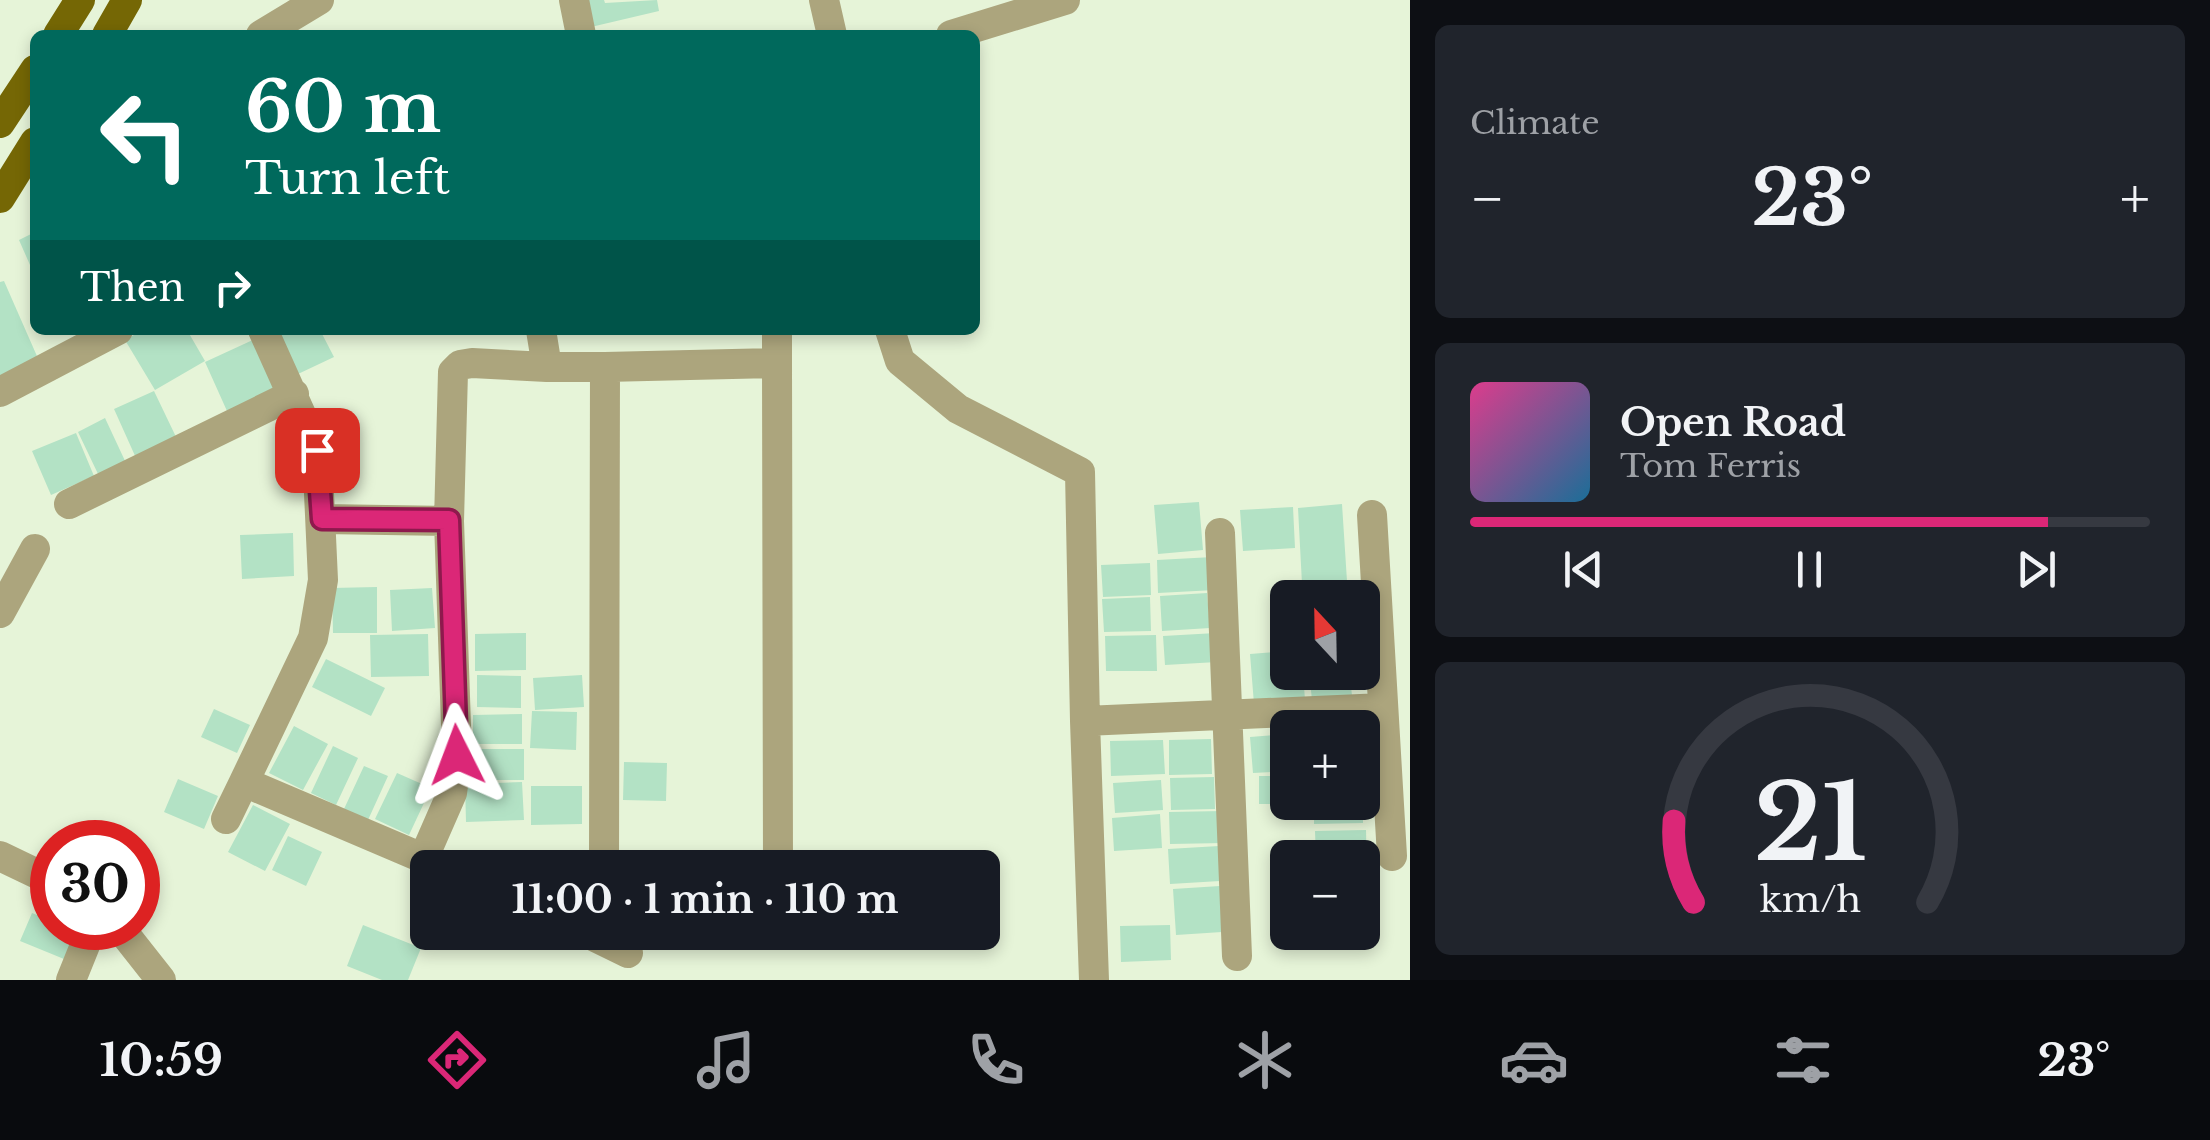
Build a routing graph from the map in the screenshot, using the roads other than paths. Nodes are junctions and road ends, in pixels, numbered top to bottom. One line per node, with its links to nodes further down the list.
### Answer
1 (80, 0): 7 (main road)
2 (127, 0): 8 (main road)
3 (319, 0): 9 (street)
4 (574, 0): 10 (street)
5 (824, 0): 11 (street)
6 (1065, 0): 12 (street)
7 (61, 30)
8 (110, 30)
9 (269, 30)
10 (579, 30)
11 (831, 30)
12 (968, 30)
13 (30, 78): 14 (main road)
14 (0, 123)
15 (30, 150): 16 (main road)
16 (0, 198)
17 (108, 335): 25 (street)
18 (265, 335): 26 (street)
19 (543, 335): 23 (street)
20 (777, 335): 22 (street)
21 (892, 335): 36 (street)
22 (777, 363): 24 (street); 41 (street)
23 (547, 367): 24 (street); 30 (street)
24 (605, 367): 40 (street)
25 (0, 392)
26 (294, 394): 27 (street); 29 (street)
27 (68, 504)
28 (1372, 515): 34 (street)
29 (322, 519): 30 (street); 37 (street)
30 (449, 520): 39 (street)
31 (1220, 534): 35 (street)
32 (35, 549): 33 (street)
33 (0, 614)
34 (1383, 708): 35 (street); 44 (street)
35 (1227, 715): 36 (street); 50 (street)
36 (1085, 721): 53 (street)
37 (244, 782): 38 (street); 42 (street)
38 (226, 819)
39 (438, 850)
40 (604, 850)
41 (778, 850)
42 (410, 852)
43 (0, 856): 45 (street)
44 (1392, 856)
45 (30, 870)
46 (83, 950): 51 (street)
47 (137, 950): 52 (street)
48 (622, 950): 49 (street)
49 (628, 953)
50 (1237, 956)
51 (71, 980)
52 (161, 980)
53 (1094, 980)

